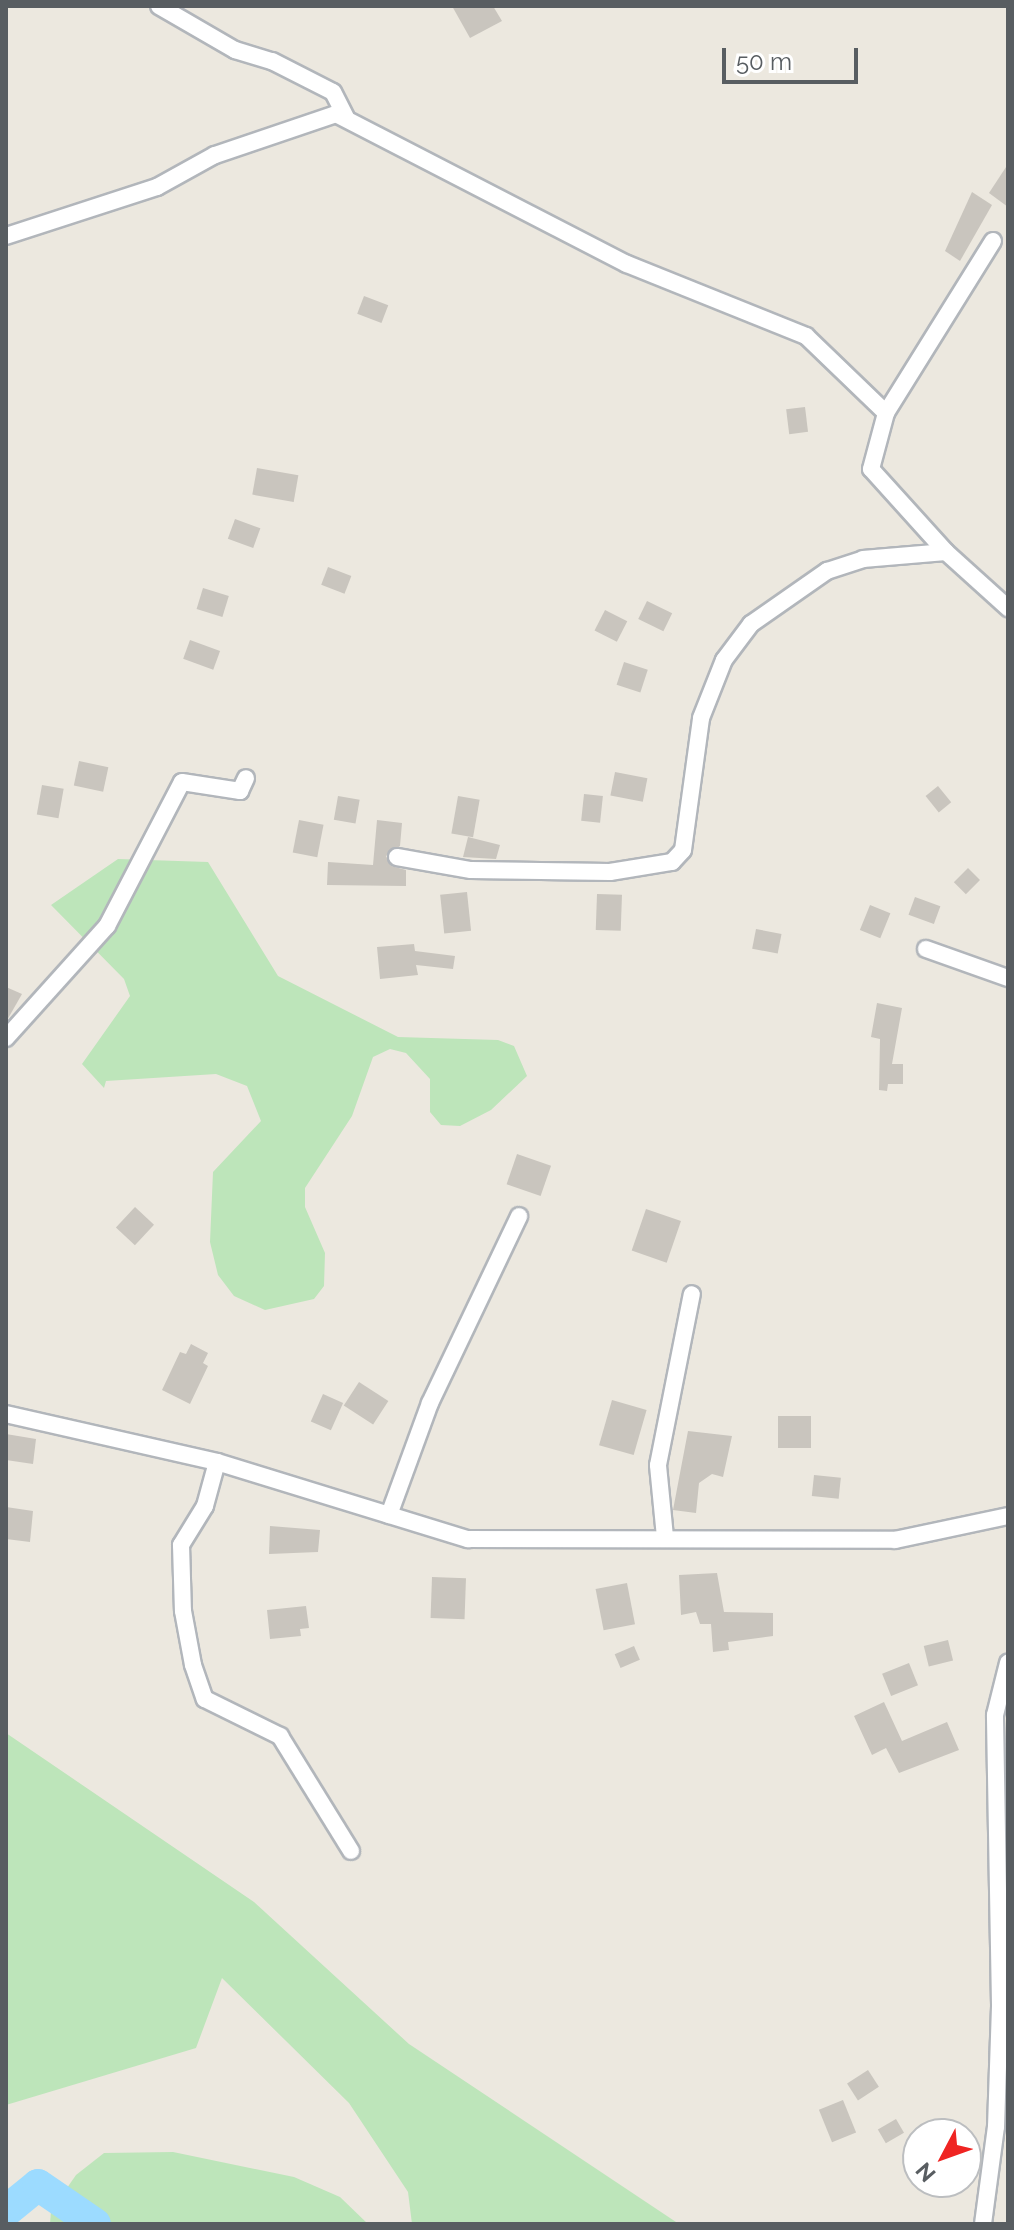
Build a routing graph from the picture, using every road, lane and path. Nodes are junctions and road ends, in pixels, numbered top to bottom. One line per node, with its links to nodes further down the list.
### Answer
1 (159, 6): 2 (street)
2 (346, 117): 3 (street); 5 (street)
3 (6, 236)
4 (993, 241): 5 (street)
5 (886, 413): 6 (street)
6 (946, 552): 7 (street); 9 (street)
7 (1008, 608)
8 (246, 778): 12 (street)
9 (397, 857)
10 (926, 949): 11 (street)
11 (1008, 978)
12 (6, 1038)
13 (519, 1216): 17 (street)
14 (692, 1294): 19 (street)
15 (6, 1414): 16 (street)
16 (217, 1462): 17 (street); 21 (street)
17 (389, 1515): 19 (street)
18 (1008, 1516): 19 (street)
19 (665, 1537)
20 (1008, 1663): 22 (street)
21 (351, 1851)
22 (983, 2224)

